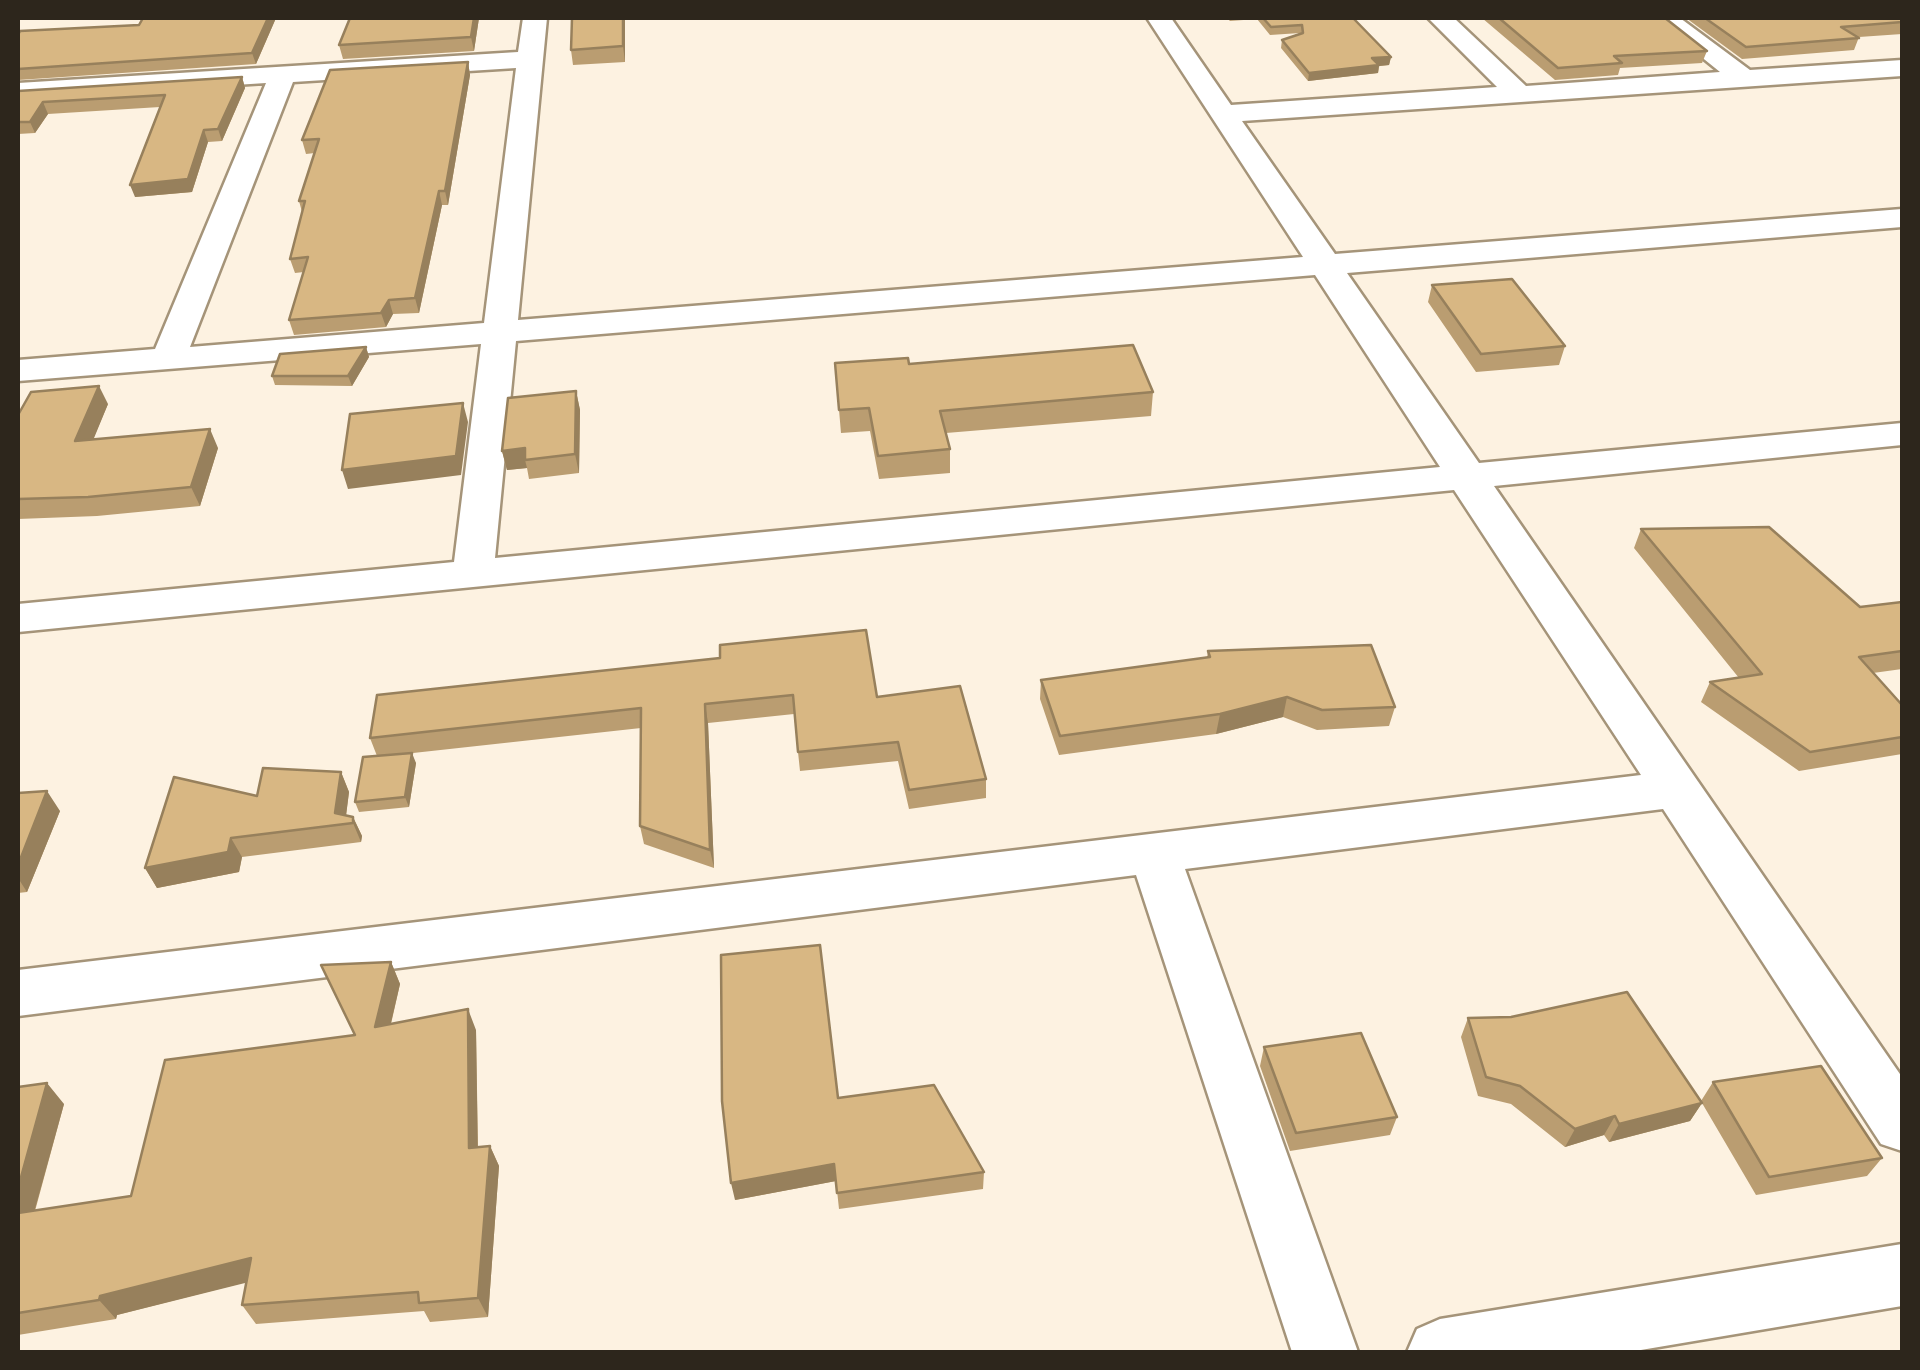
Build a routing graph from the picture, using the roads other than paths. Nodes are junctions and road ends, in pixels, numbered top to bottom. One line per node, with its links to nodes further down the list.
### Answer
1 (536, 18): 5 (street)
2 (1159, 18): 11 (street)
3 (1440, 18): 10 (street)
4 (1665, 18): 8 (street)
5 (531, 59): 7 (street); 14 (street)
6 (1902, 68): 8 (street)
7 (282, 74): 9 (street); 15 (street)
8 (1745, 79): 10 (street)
9 (18, 90)
10 (1519, 94): 11 (street)
11 (1224, 114): 13 (street)
12 (1902, 218): 13 (street)
13 (1325, 265): 14 (street); 19 (street)
14 (500, 332): 15 (street); 20 (street)
15 (168, 359): 16 (street)
16 (18, 371)
17 (1887, 436): 18 (street); 19 (street)
18 (1902, 467)
19 (1467, 477): 20 (street); 22 (street)
20 (473, 573): 21 (street)
21 (18, 618)
22 (1677, 789): 23 (street); 25 (street)
23 (1154, 853): 24 (street); 27 (street)
24 (18, 993)
25 (1902, 1125)
26 (1902, 1275): 28 (street)
27 (1325, 1352)
28 (1440, 1352)

